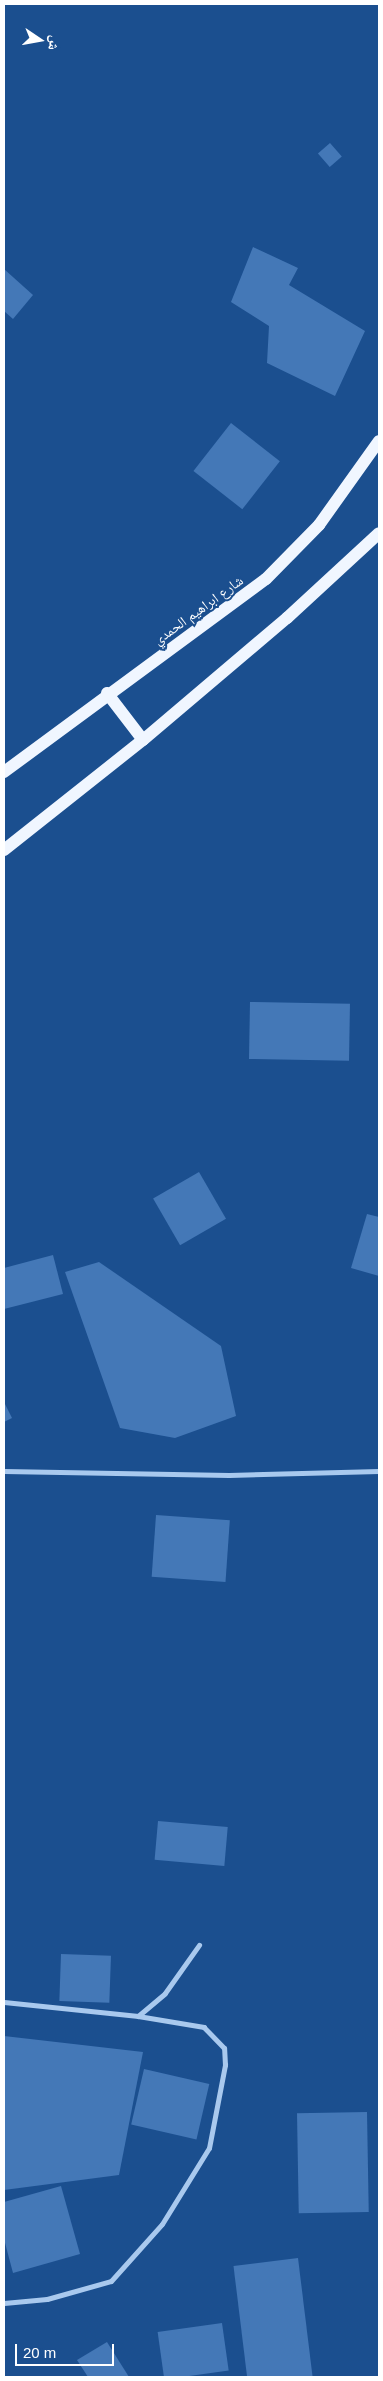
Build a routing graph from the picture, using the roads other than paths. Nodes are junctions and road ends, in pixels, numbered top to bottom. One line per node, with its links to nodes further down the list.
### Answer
1 (379, 441): 3 (main road, شارع ابراهيم الحمدي)
2 (379, 533): 4 (main road)
3 (106, 693): 4 (main road); 5 (main road, شارع ابراهيم الحمدي)
4 (143, 740): 6 (main road)
5 (4, 772)
6 (4, 850)
7 (4, 1471): 8 (street)
8 (379, 1472)
9 (199, 1946): 11 (street)
10 (4, 2002): 11 (street)
11 (138, 2016): 12 (street)
12 (4, 2303)

